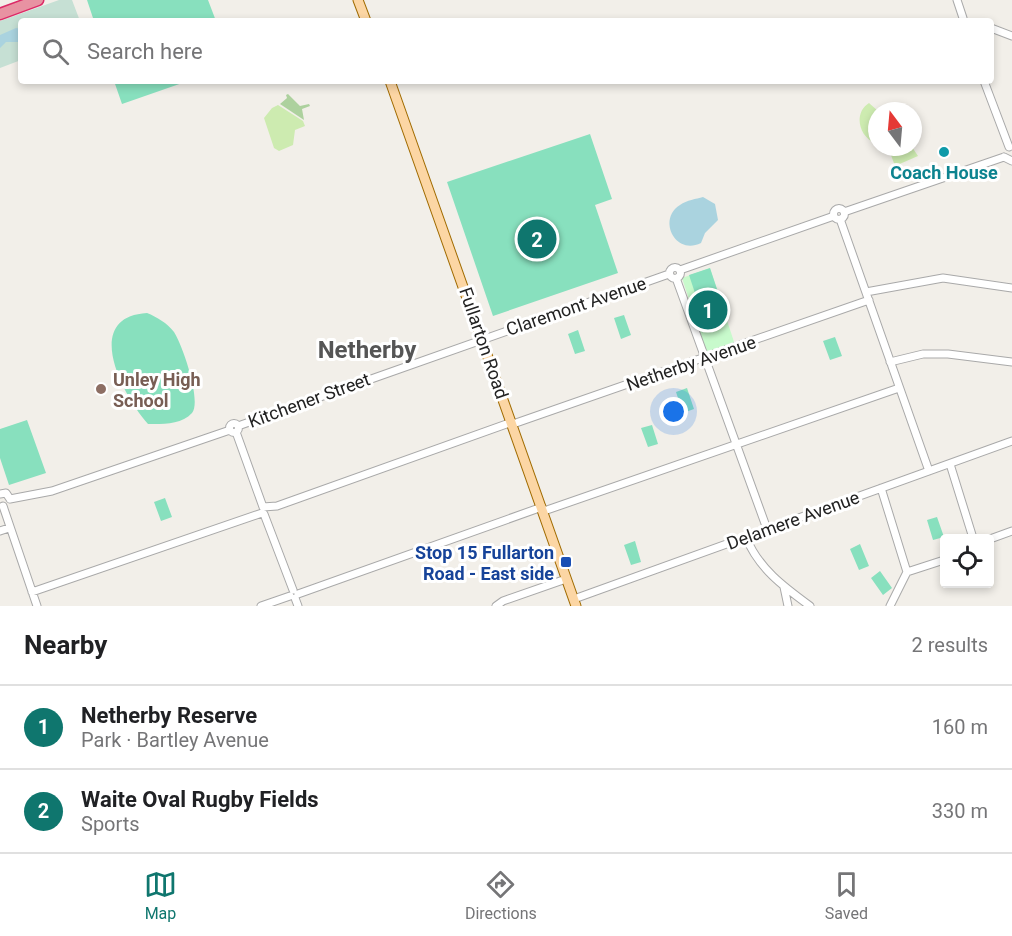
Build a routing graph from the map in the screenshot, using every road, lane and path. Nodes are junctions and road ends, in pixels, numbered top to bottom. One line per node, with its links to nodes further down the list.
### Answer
1 (38, 0): 4 (highway)
2 (358, 0): 5 (main road)
3 (957, 0): 6 (street)
4 (0, 14)
5 (365, 18)
6 (964, 18)
7 (994, 29): 8 (street)
8 (1012, 36)
9 (391, 84): 19 (main road, Fullarton Road)
10 (985, 84): 11 (street)
11 (1010, 147): 12 (street)
12 (1004, 157): 13 (street); 14 (street)
13 (1012, 161)
14 (837, 218): 15 (street); 17 (street)
15 (678, 274): 19 (street, Claremont Avenue); 20 (street)
16 (1012, 288): 17 (street)
17 (866, 292): 18 (street)
18 (869, 300): 20 (street, Netherby Avenue); 21 (street)
19 (482, 339): 24 (main road, Fullarton Road); 25 (street, Kitchener Street)
20 (704, 359): 24 (street, Netherby Avenue); 27 (street)
21 (890, 362): 22 (street); 23 (street)
22 (1012, 362)
23 (899, 388): 27 (street); 29 (street)
24 (512, 423): 34 (main road, Fullarton Road); 35 (street, Netherby Avenue)
25 (235, 429): 32 (street, Kitchener Street); 35 (street)
26 (1012, 441): 28 (street, Delamere Avenue)
27 (736, 445): 34 (street); 37 (street)
28 (950, 464): 29 (street, Delamere Avenue); 40 (street)
29 (929, 471): 30 (street, Delamere Avenue)
30 (881, 488): 37 (street, Delamere Avenue); 44 (street)
31 (0, 494): 32 (street)
32 (10, 499): 33 (street)
33 (1, 505): 36 (street)
34 (543, 509): 45 (main road, Fullarton Road); 48 (street)
35 (265, 511): 47 (street); 48 (street)
36 (9, 528): 38 (street); 47 (street)
37 (767, 529): 41 (street, Delamere Avenue)
38 (0, 531)
39 (1012, 531): 42 (street)
40 (972, 534)
41 (746, 537): 46 (street); 50 (street, Delamere Avenue)
42 (994, 538)
43 (940, 562): 44 (street)
44 (908, 572): 57 (street)
45 (566, 579): 50 (main road, Fullarton Road); 54 (street)
46 (784, 587): 49 (street); 55 (street)
47 (32, 592): 51 (street)
48 (294, 594): 52 (street); 53 (street)
49 (798, 598): 55 (street); 56 (street)
50 (575, 602)
51 (37, 606)
52 (261, 606)
53 (298, 606)
54 (496, 606)
55 (790, 606)
56 (810, 606)
57 (890, 606)

